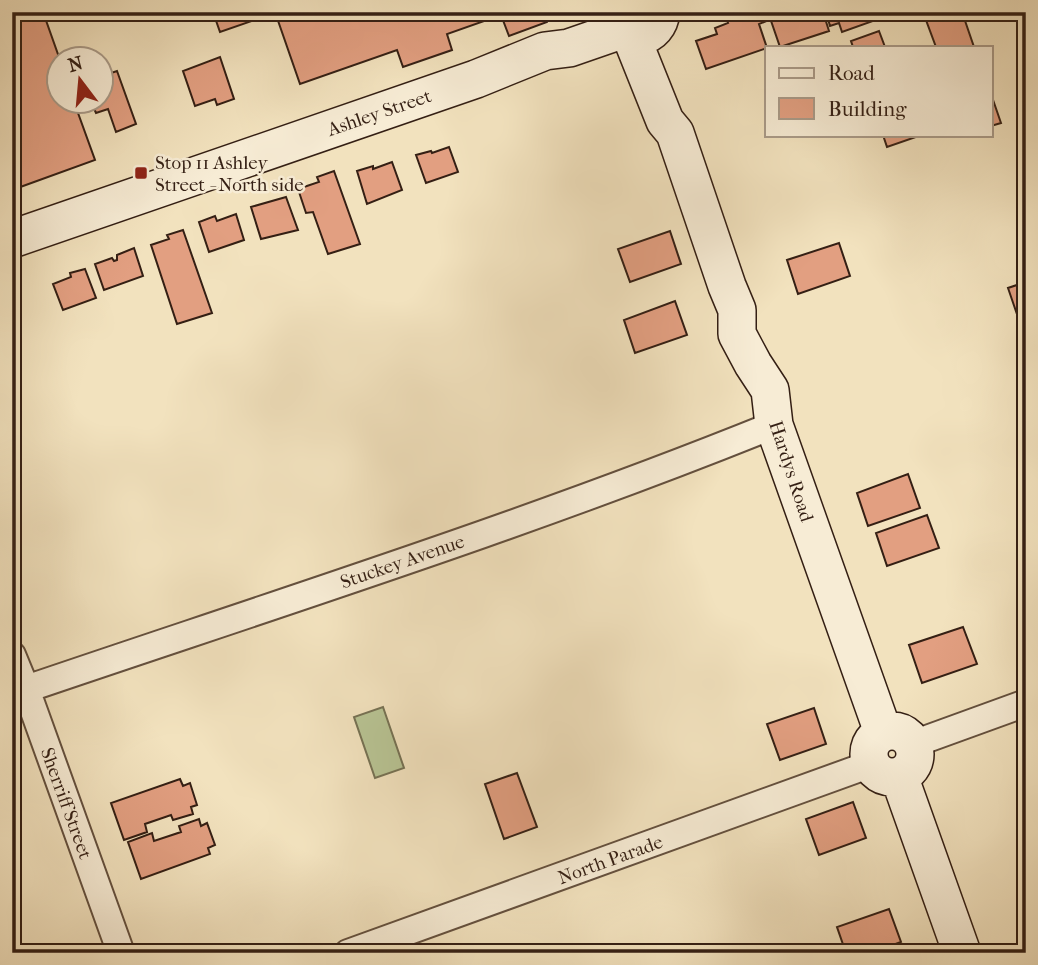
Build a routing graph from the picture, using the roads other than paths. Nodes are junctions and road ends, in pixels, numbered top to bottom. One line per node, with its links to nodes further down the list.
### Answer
1 (640, 20): 2 (street, Ashley Street); 3 (street, Hardys Road)
2 (12, 239)
3 (774, 425): 5 (street, Stuckey Avenue); 7 (street, Hardys Road)
4 (12, 655): 5 (street, Sherriff Street)
5 (26, 689): 8 (street, Sherriff Street)
6 (1026, 703): 7 (street, North Parade)
7 (892, 754): 9 (street, North Parade); 10 (street, Hardys Road)
8 (121, 953)
9 (348, 953)
10 (962, 953)

